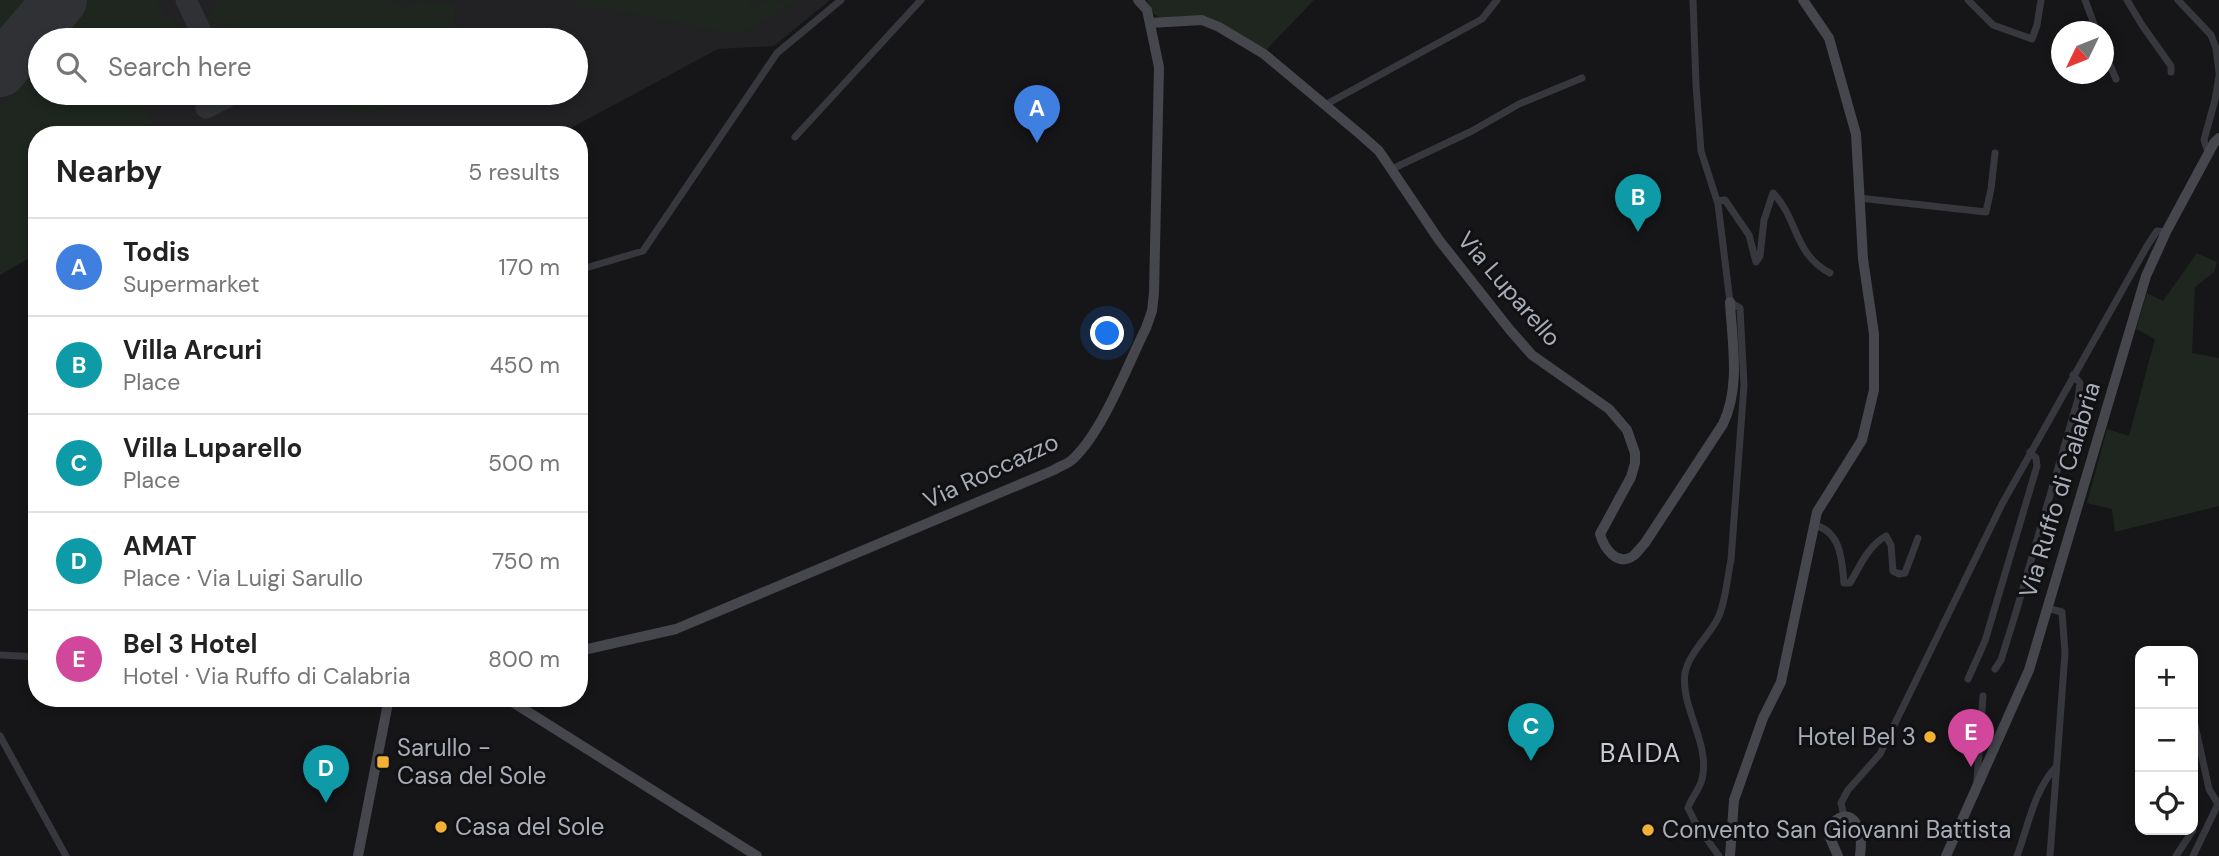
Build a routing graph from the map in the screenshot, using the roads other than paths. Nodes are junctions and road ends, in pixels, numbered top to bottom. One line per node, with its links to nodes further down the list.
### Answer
1 (841, 0): 28 (street)
2 (921, 0): 20 (street)
3 (1138, 0): 13 (street, Via Roccazzo)
4 (1497, 0): 19 (street)
5 (1693, 0): 26 (street)
6 (1803, 0): 25 (street)
7 (1968, 0): 8 (street)
8 (2041, 0)
9 (2085, 0): 12 (street)
10 (2127, 0): 14 (street)
11 (2178, 0): 16 (street)
12 (2092, 21)
13 (1150, 23): 19 (street, Via Luparello); 36 (street, Via Roccazzo)
14 (2171, 72)
15 (2114, 74): 18 (street)
16 (2219, 74): 22 (street)
17 (1582, 78): 24 (street)
18 (2116, 79)
19 (1325, 105): 24 (street, Via Luparello)
20 (795, 137)
21 (2219, 138): 22 (street, Via Ruffo di Calabria)
22 (2208, 152): 27 (street, Via Ruffo di Calabria)
23 (1996, 153): 25 (street)
24 (1392, 169): 30 (street, Via Luparello)
25 (1858, 198): 33 (street)
26 (1717, 201): 29 (street); 30 (street)
27 (2166, 232): 31 (street); 35 (street, Via Ruffo di Calabria)
28 (588, 267)
29 (1830, 273)
30 (1730, 302): 56 (street)
31 (2073, 375): 32 (street); 39 (street)
32 (2030, 452): 40 (street); 49 (street)
33 (1814, 525): 34 (street); 57 (street)
34 (1918, 538)
35 (2047, 608): 46 (street); 47 (street, Via Ruffo di Calabria)
36 (588, 649)
37 (0, 655): 38 (street)
38 (28, 657)
39 (1996, 669)
40 (1968, 679)
41 (1983, 696): 47 (street)
42 (387, 707): 54 (street)
43 (520, 707): 55 (street)
44 (0, 736): 53 (street)
45 (2198, 739): 48 (street)
46 (2056, 767): 61 (street); 62 (street)
47 (1977, 785): 60 (street, Via Ruffo di Calabria)
48 (2218, 803): 50 (street)
49 (1844, 816): 58 (street); 59 (street)
50 (2209, 822): 51 (street); 64 (street)
51 (2198, 825)
52 (2190, 835): 63 (street)
53 (66, 856)
54 (358, 856)
55 (757, 856)
56 (1719, 856)
57 (1730, 856)
58 (1838, 856)
59 (1860, 856)
60 (1946, 856)
61 (2017, 856)
62 (2050, 856)
63 (2176, 856)
64 (2193, 856)

